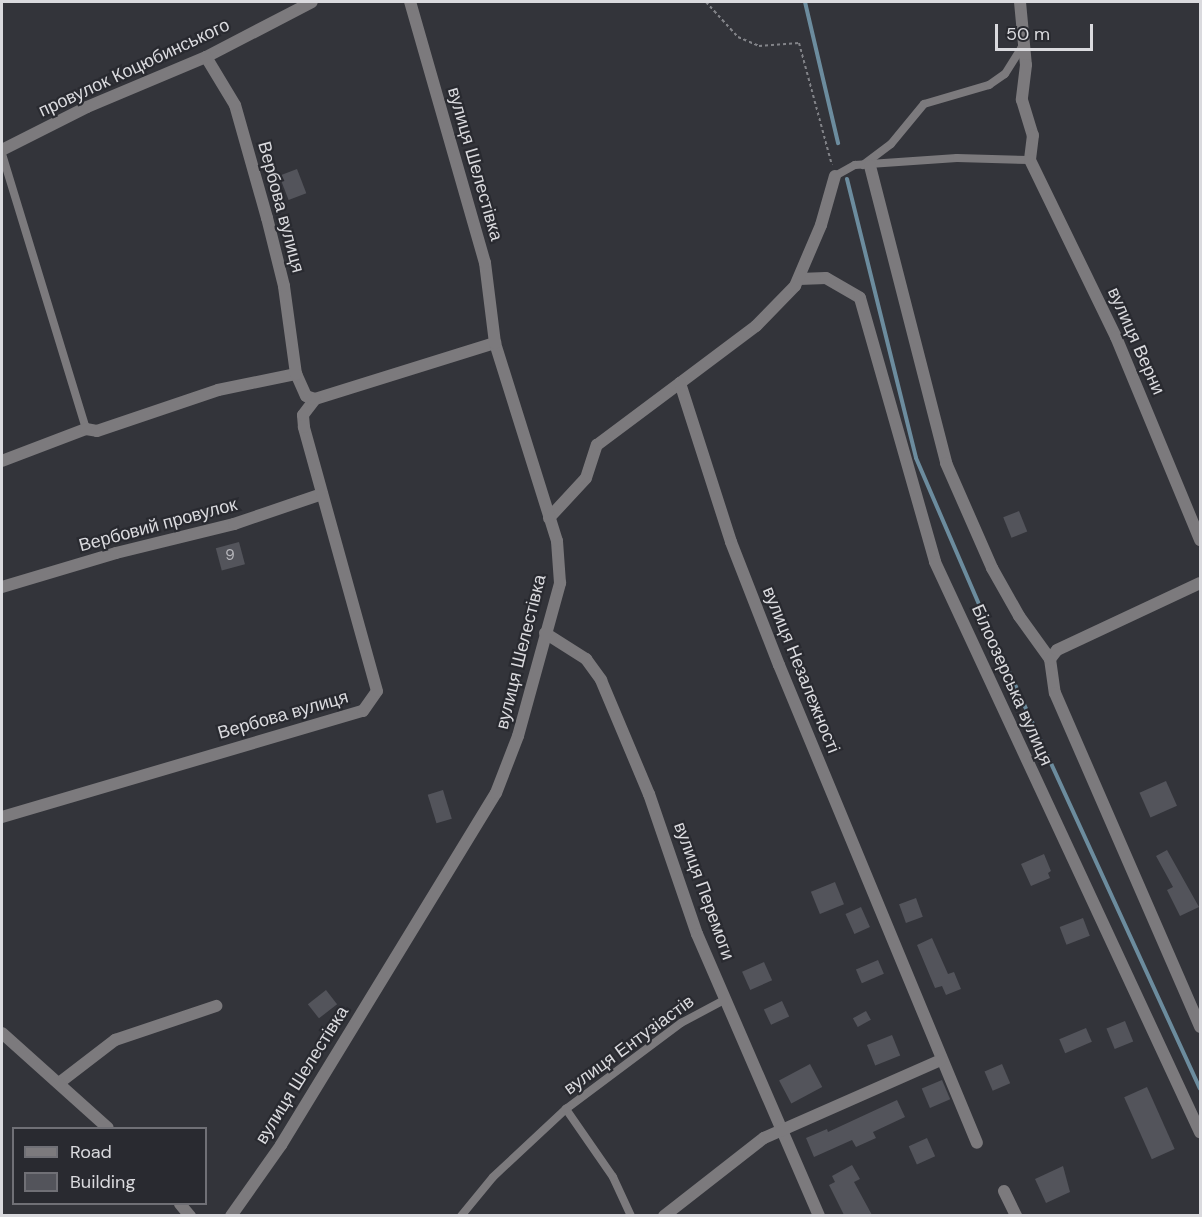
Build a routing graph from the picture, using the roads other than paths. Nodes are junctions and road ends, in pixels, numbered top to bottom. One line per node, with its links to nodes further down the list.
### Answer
1 (312, 2): 5 (street, провулок Коцюбинського)
2 (410, 2): 11 (street, вулиця Шелестівка)
3 (1020, 2): 4 (street)
4 (1025, 40): 7 (street); 8 (lane)
5 (206, 57): 6 (street, провулок Коцюбинського); 12 (street, Вербова вулиця)
6 (2, 152): 15 (lane)
7 (1030, 160): 8 (lane); 19 (street, вулиця Верни)
8 (863, 165): 9 (lane); 23 (street, Білоозерська вулиця)
9 (835, 176): 10 (street)
10 (799, 279): 13 (street); 34 (street, Білоозерська вулиця)
11 (495, 343): 14 (street); 18 (street, вулиця Шелестівка)
12 (296, 374): 14 (street, Вербова вулиця); 15 (street)
13 (680, 383): 18 (street); 29 (street, вулиця Незалежності)
14 (315, 399): 17 (street, Вербова вулиця)
15 (86, 429): 16 (street)
16 (2, 461)
17 (322, 494): 21 (street, Вербовий провулок); 24 (street, Вербова вулиця)
18 (549, 518): 22 (street, вулиця Шелестівка)
19 (1200, 540)
20 (1200, 583): 23 (street)
21 (2, 587)
22 (545, 633): 25 (street, вулиця Перемоги); 37 (street, вулиця Шелестівка)
23 (1050, 659): 27 (street, Білоозерська вулиця)
24 (2, 817)
25 (726, 999): 31 (lane, вулиця Ентузіастів); 33 (street, вулиця Перемоги)
26 (216, 1006): 30 (street)
27 (1200, 1027)
28 (2, 1032): 30 (street)
29 (941, 1060): 33 (street); 35 (street, вулиця Незалежності)
30 (59, 1083): 32 (street)
31 (566, 1109): 38 (lane); 39 (lane, вулиця Ентузіастів)
32 (107, 1127)
33 (781, 1131): 40 (street); 41 (street, вулиця Перемоги)
34 (1200, 1132)
35 (977, 1143)
36 (1004, 1191): 42 (street)
37 (231, 1215)
38 (461, 1215)
39 (631, 1215)
40 (664, 1215)
41 (819, 1215)
42 (1016, 1215)

